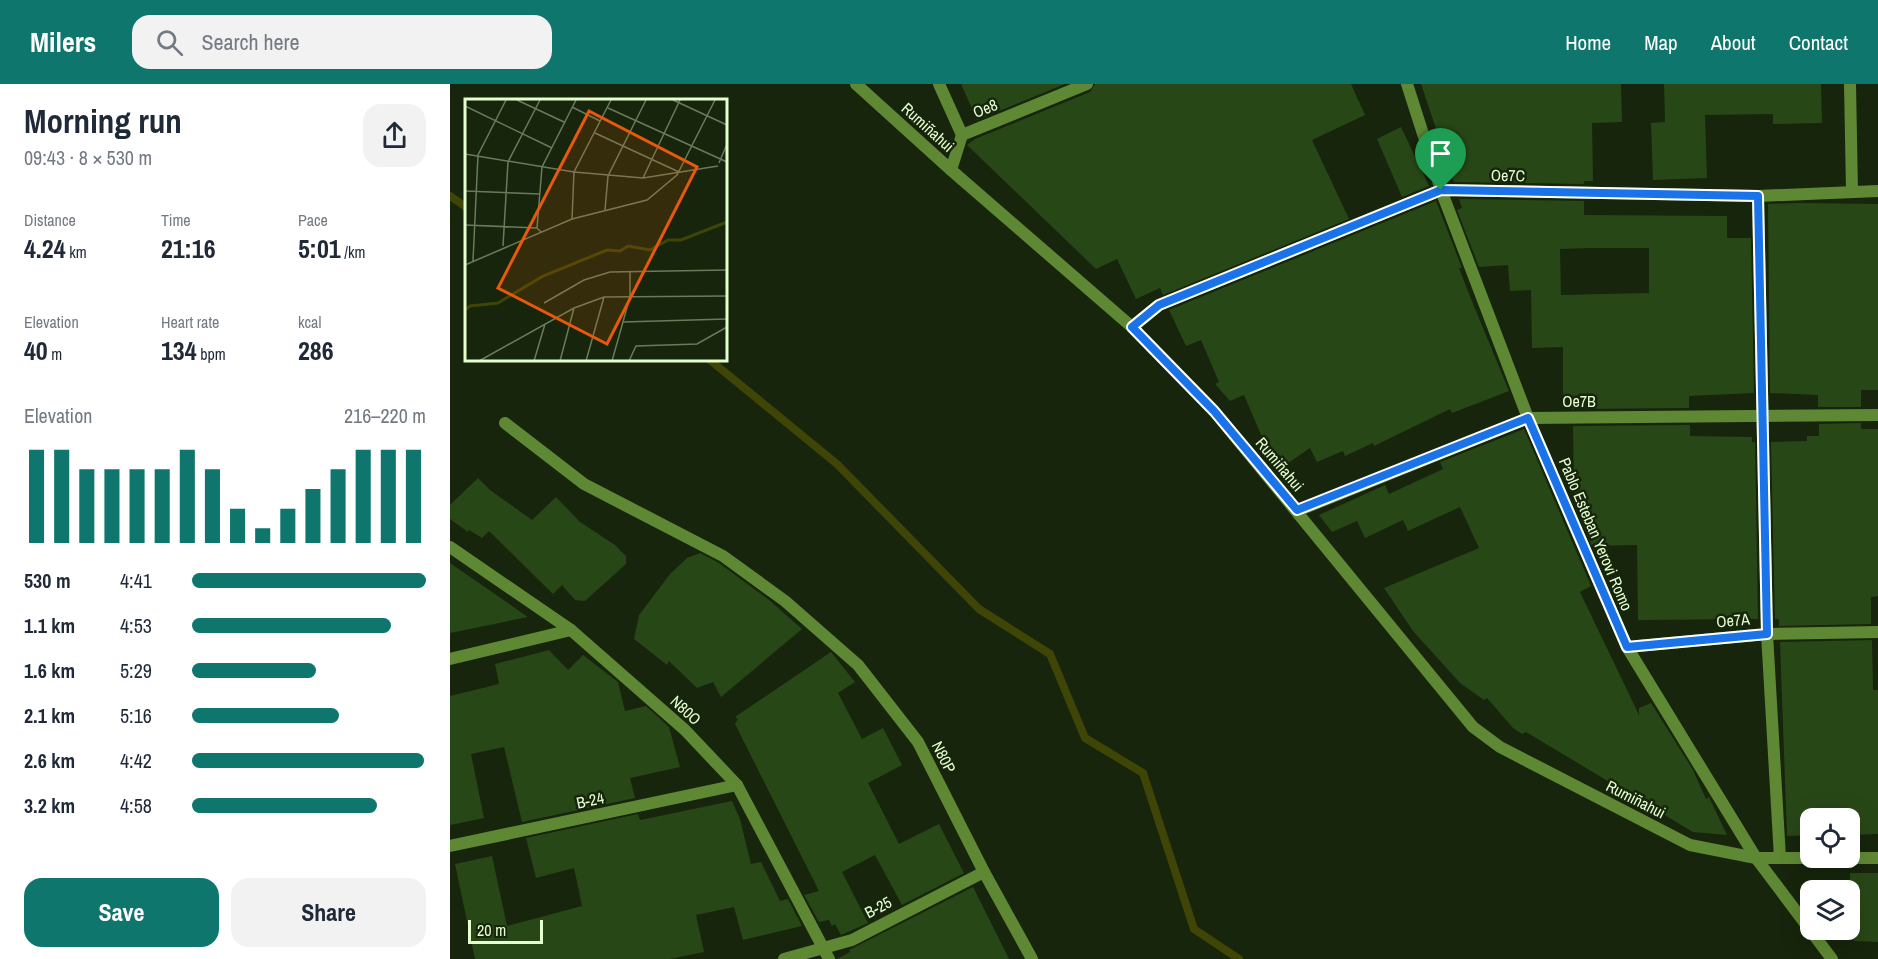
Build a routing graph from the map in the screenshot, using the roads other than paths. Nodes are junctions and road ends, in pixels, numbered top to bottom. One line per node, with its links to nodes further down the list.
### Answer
1 (856, 84): 7 (street, Rumiñahui)
2 (939, 84): 6 (street)
3 (1087, 84): 6 (street, Oe8)
4 (1407, 84): 8 (street, Pablo Esteban Yerovi Romo)
5 (1850, 84): 9 (street)
6 (962, 135): 7 (street, Oe8)
7 (951, 170): 12 (street, Rumiñahui)
8 (1441, 190): 11 (street, Oe7C); 12 (street, Oe7C); 15 (street, Pablo Esteban Yerovi Romo)
9 (1852, 190): 10 (street, Oe7C); 11 (street, Oe7C)
10 (1878, 191)
11 (1758, 196): 14 (street)
12 (1132, 327): 17 (street, Rumiñahui)
13 (1878, 415): 14 (street, Oe7B)
14 (1763, 417): 15 (street, Oe7B); 21 (street)
15 (1528, 418): 17 (street, Oe7B); 22 (street, Pablo Esteban Yerovi Romo)
16 (505, 423): 29 (street, N80P)
17 (1297, 510): 26 (street, Rumiñahui)
18 (450, 547): 19 (street, N80O)
19 (572, 630): 23 (street); 24 (street, N80O)
20 (1878, 632): 21 (street, Oe7A)
21 (1767, 634): 22 (street, Oe7A); 27 (street)
22 (1627, 647): 26 (street, Pablo Esteban Yerovi Romo)
23 (450, 658)
24 (737, 786): 25 (street, B-24); 30 (street, N80O)
25 (450, 846)
26 (1756, 858): 27 (street, Rumiñahui); 33 (street, Pablo Esteban Yerovi Romo)
27 (1780, 858): 28 (street, Rumiñahui)
28 (1878, 858)
29 (984, 872): 30 (street, B-25); 32 (street, N80P)
30 (826, 954): 31 (street, B-25)
31 (784, 959)
32 (1032, 959)
33 (1832, 959)

